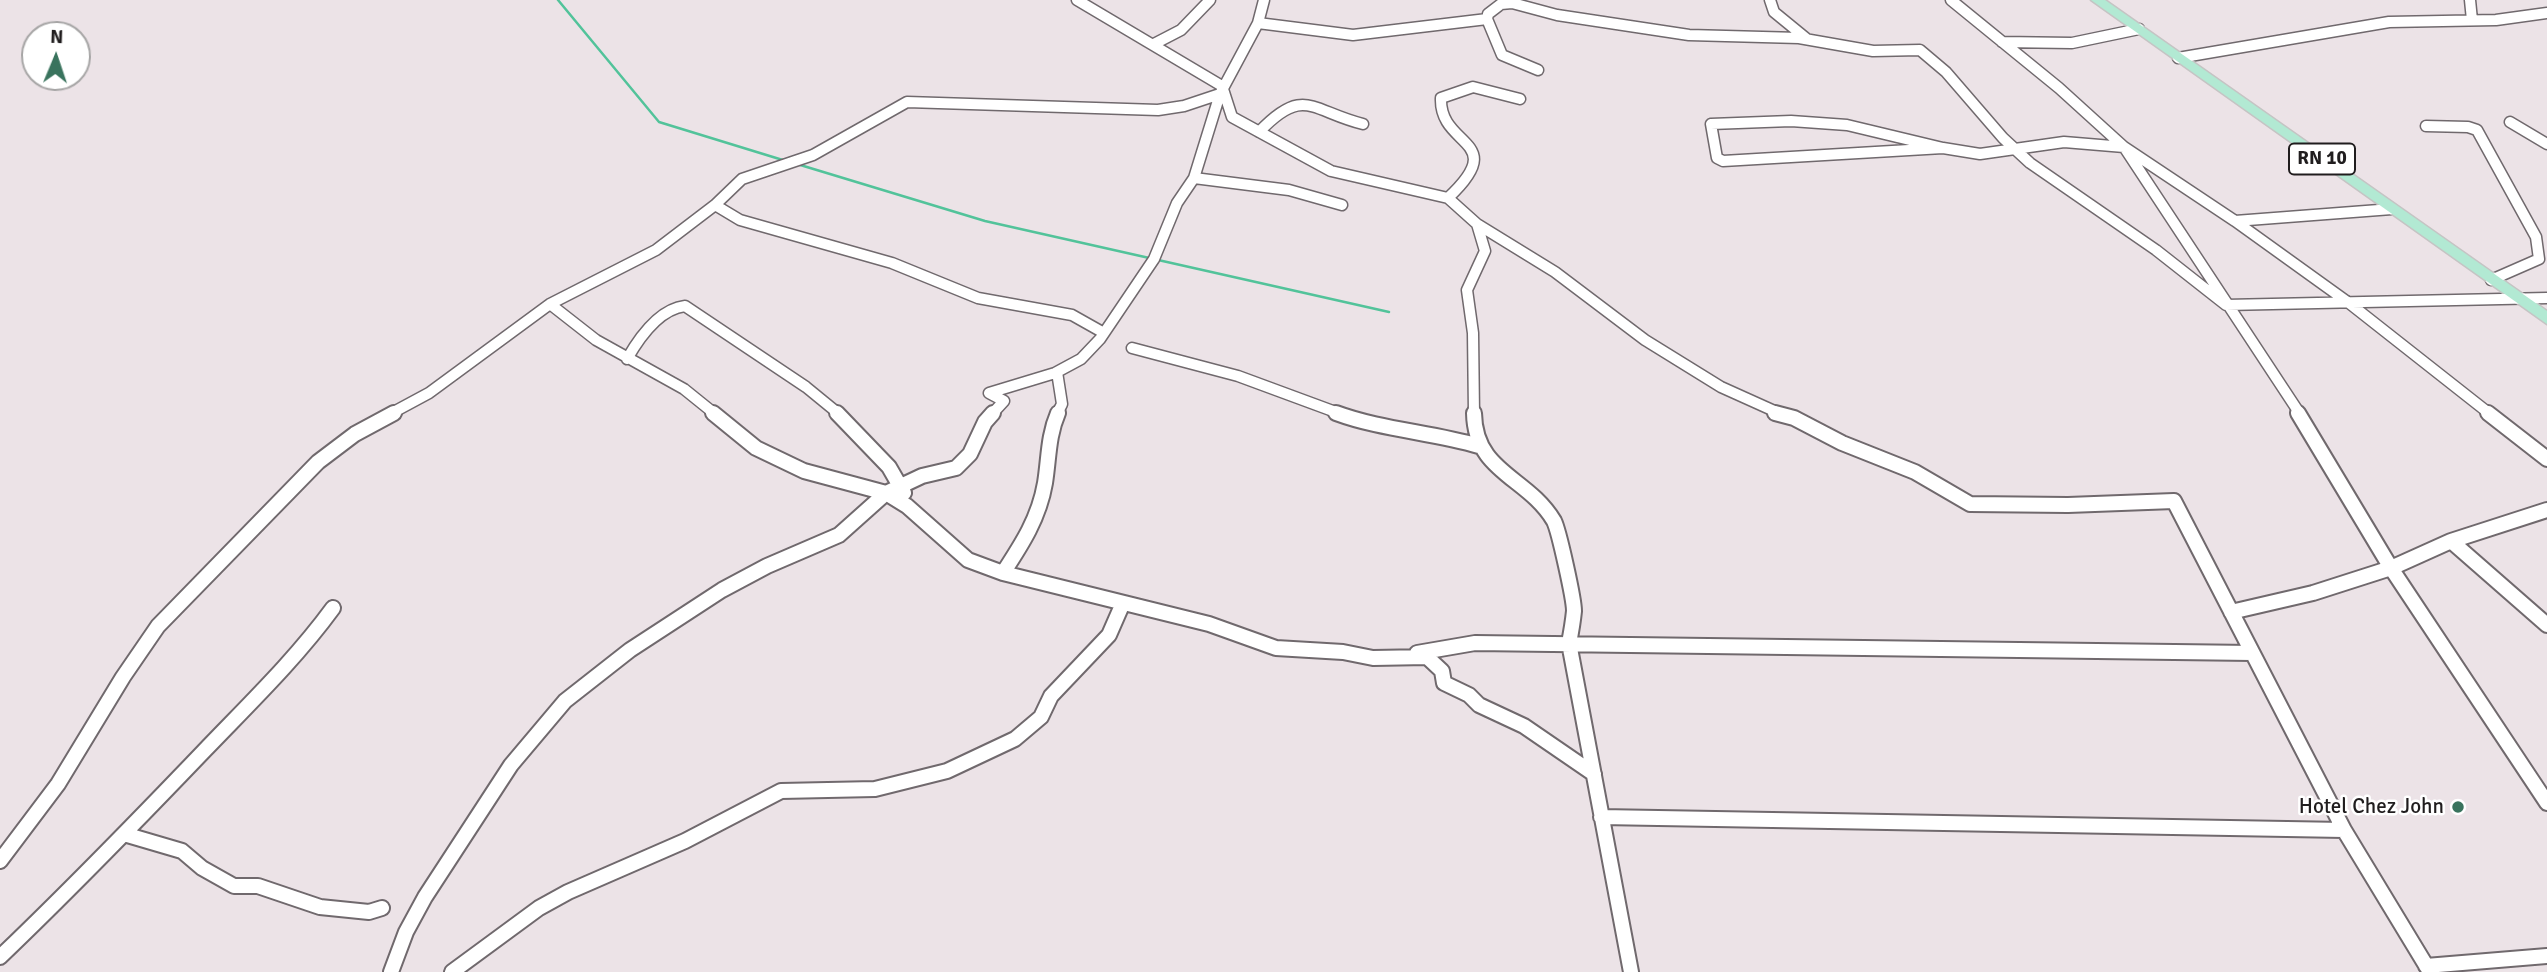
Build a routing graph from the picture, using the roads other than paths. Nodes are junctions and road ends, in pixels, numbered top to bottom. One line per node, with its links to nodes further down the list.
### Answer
1 (1077, 0): 17 (street)
2 (1210, 0): 17 (street)
3 (1264, 0): 12 (street)
4 (1770, 0): 8 (street)
5 (1951, 0): 16 (street)
6 (2097, 0): 13 (main road, RN 10)
7 (2470, 0): 11 (street)
8 (1774, 12): 14 (street); 15 (street)
9 (2547, 13): 11 (street)
10 (1487, 19): 12 (street); 14 (street); 19 (street)
11 (2472, 20): 18 (street)
12 (1258, 23): 20 (street)
13 (2140, 29): 16 (street); 18 (main road, RN 10)
14 (1772, 37): 15 (street)
15 (1807, 40): 29 (street)
16 (2002, 42): 27 (street)
17 (1154, 44): 20 (street)
18 (2178, 58): 34 (main road, RN 10)
19 (1538, 70)
20 (1221, 90): 25 (street); 30 (street); 32 (street)
21 (1520, 99): 31 (street)
22 (2510, 121): 26 (street)
23 (1363, 124): 25 (street)
24 (2426, 126): 37 (street)
25 (1259, 132): 31 (street)
26 (2547, 144)
27 (2124, 147): 29 (street); 35 (street); 42 (street)
28 (1943, 148): 28 (street); 29 (street)
29 (2016, 152): 42 (street)
30 (1194, 178): 33 (street); 44 (street)
31 (1448, 198): 36 (street)
32 (715, 205): 41 (street); 44 (street)
33 (1342, 205)
34 (2392, 209): 35 (street); 37 (main road, RN 10)
35 (2235, 220): 40 (street)
36 (1477, 224): 48 (street); 59 (street)
37 (2491, 280): 39 (main road, RN 10)
38 (2547, 298): 39 (street)
39 (2519, 300): 40 (street); 43 (main road, RN 10)
40 (2349, 303): 42 (street); 49 (street)
41 (550, 304): 46 (street); 69 (street)
42 (2226, 305): 55 (street)
43 (2547, 319)
44 (1104, 333): 47 (street)
45 (1132, 348): 48 (street)
46 (627, 359): 50 (street); 51 (street)
47 (1057, 372): 50 (street); 56 (street)
48 (1479, 446): 61 (street)
49 (2547, 459)
50 (903, 487): 51 (street); 52 (street)
51 (886, 493): 52 (street); 76 (street)
52 (907, 506): 56 (street)
53 (2547, 510): 54 (street)
54 (2451, 541): 55 (street); 60 (street)
55 (2391, 568): 59 (street); 65 (street)
56 (1003, 572): 57 (street)
57 (1123, 603): 63 (street); 77 (street)
58 (332, 608): 68 (street)
59 (2231, 612): 62 (street)
60 (2547, 625)
61 (1569, 643): 62 (street); 63 (street); 64 (street)
62 (2252, 653): 67 (street)
63 (1373, 658): 64 (street)
64 (1594, 774): 66 (street)
65 (2547, 803)
66 (1601, 817): 67 (street); 78 (street)
67 (2344, 830): 75 (street)
68 (124, 834): 72 (street); 74 (street)
69 (13, 846): 70 (street); 71 (street)
70 (0, 861)
71 (0, 875)
72 (382, 908)
73 (2547, 956): 75 (street)
74 (0, 957)
75 (2428, 969)
76 (391, 972)
77 (452, 972)
78 (1630, 972)

